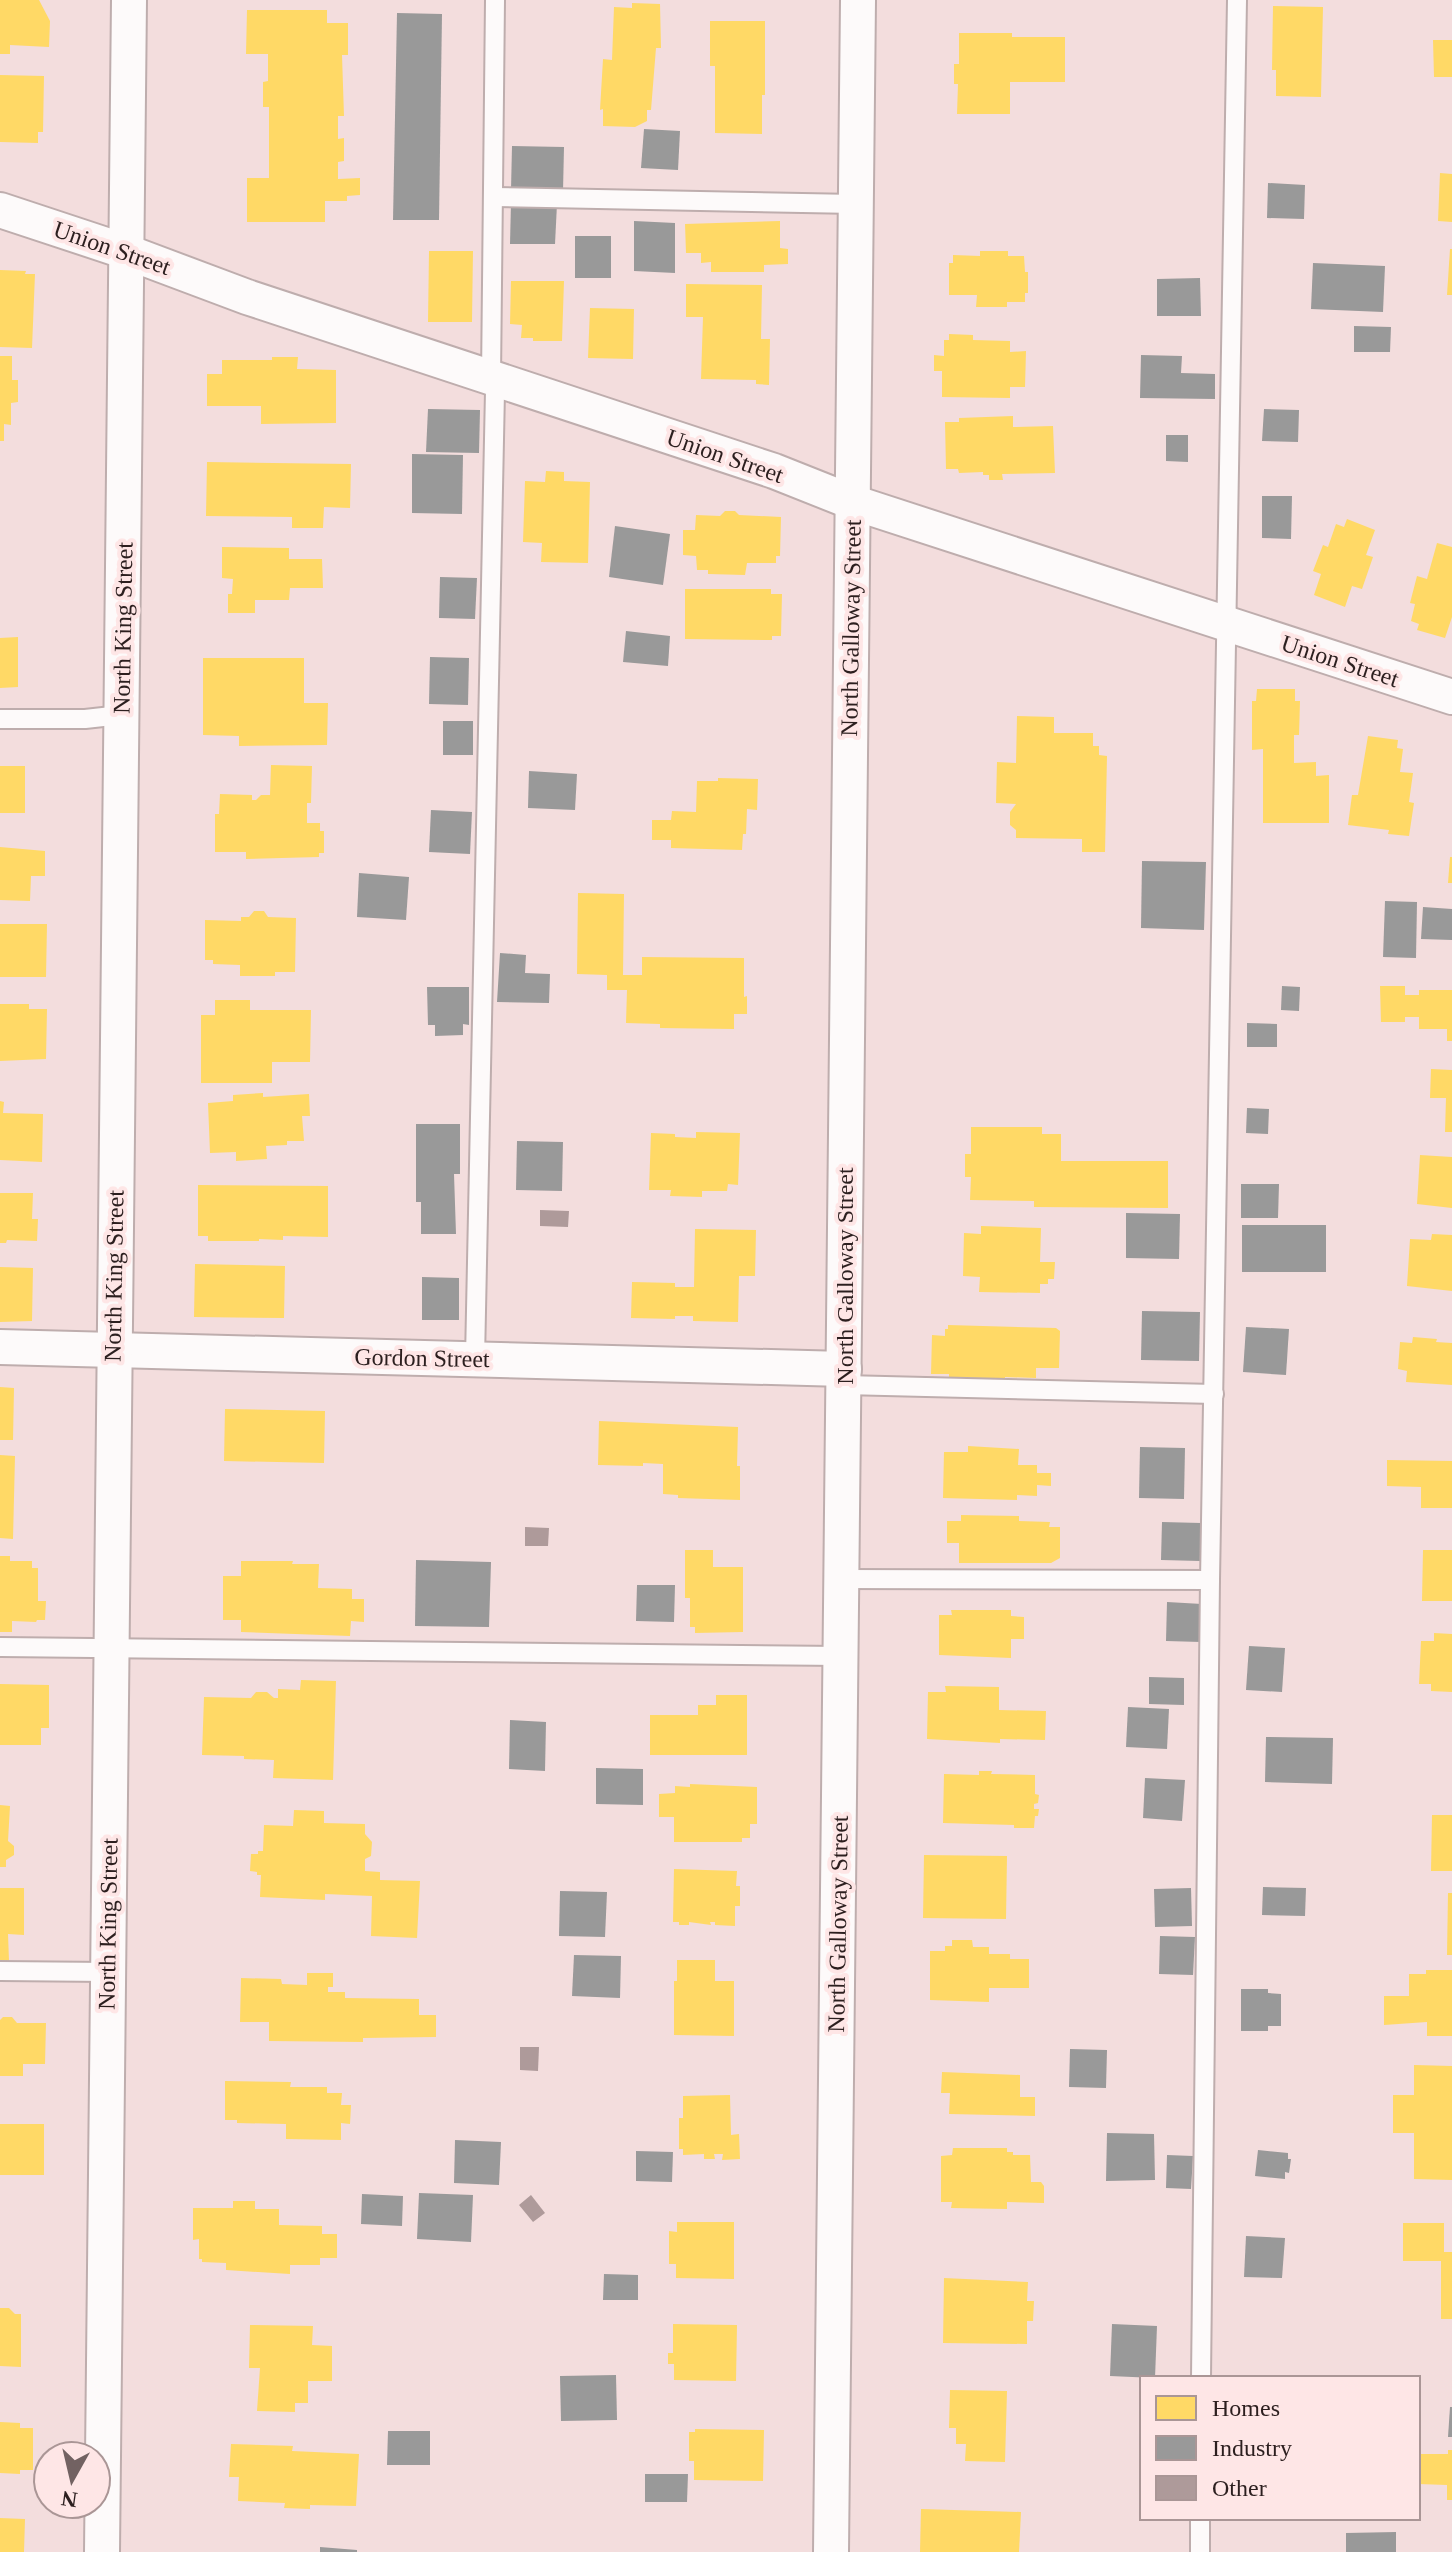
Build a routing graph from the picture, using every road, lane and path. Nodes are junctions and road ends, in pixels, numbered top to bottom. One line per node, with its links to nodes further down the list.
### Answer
1 (129, 0): 8 (street, North King Street)
2 (495, 0): 5 (lane)
3 (858, 0): 6 (street, North Galloway Street)
4 (1237, 0): 11 (lane)
5 (493, 197): 6 (lane); 9 (lane)
6 (856, 204): 10 (street, North Galloway Street)
7 (0, 210): 8 (street, Union Street)
8 (127, 252): 9 (street, Union Street); 13 (street, North King Street)
9 (491, 378): 10 (street, Union Street); 17 (lane)
10 (852, 502): 11 (street, Union Street); 18 (street, North Galloway Street)
11 (1226, 624): 12 (street, Union Street); 19 (lane)
12 (1452, 697)
13 (121, 715): 14 (lane); 16 (street, North King Street)
14 (0, 719)
15 (0, 1347): 16 (street, Gordon Street)
16 (113, 1350): 17 (street, Gordon Street); 23 (street, North King Street)
17 (475, 1359): 18 (street, Gordon Street)
18 (844, 1377): 19 (lane); 20 (street, North Galloway Street)
19 (1214, 1394): 21 (lane)
20 (842, 1579): 21 (lane); 24 (street, North Galloway Street)
21 (1210, 1580): 27 (lane)
22 (0, 1647): 23 (lane)
23 (111, 1647): 24 (lane); 26 (street, North King Street)
24 (841, 1656): 30 (street, North Galloway Street)
25 (0, 1971): 26 (lane)
26 (108, 1972): 29 (street, North King Street)
27 (1201, 2376)
28 (1200, 2520): 31 (lane)
29 (102, 2552)
30 (831, 2552)
31 (1200, 2552)

